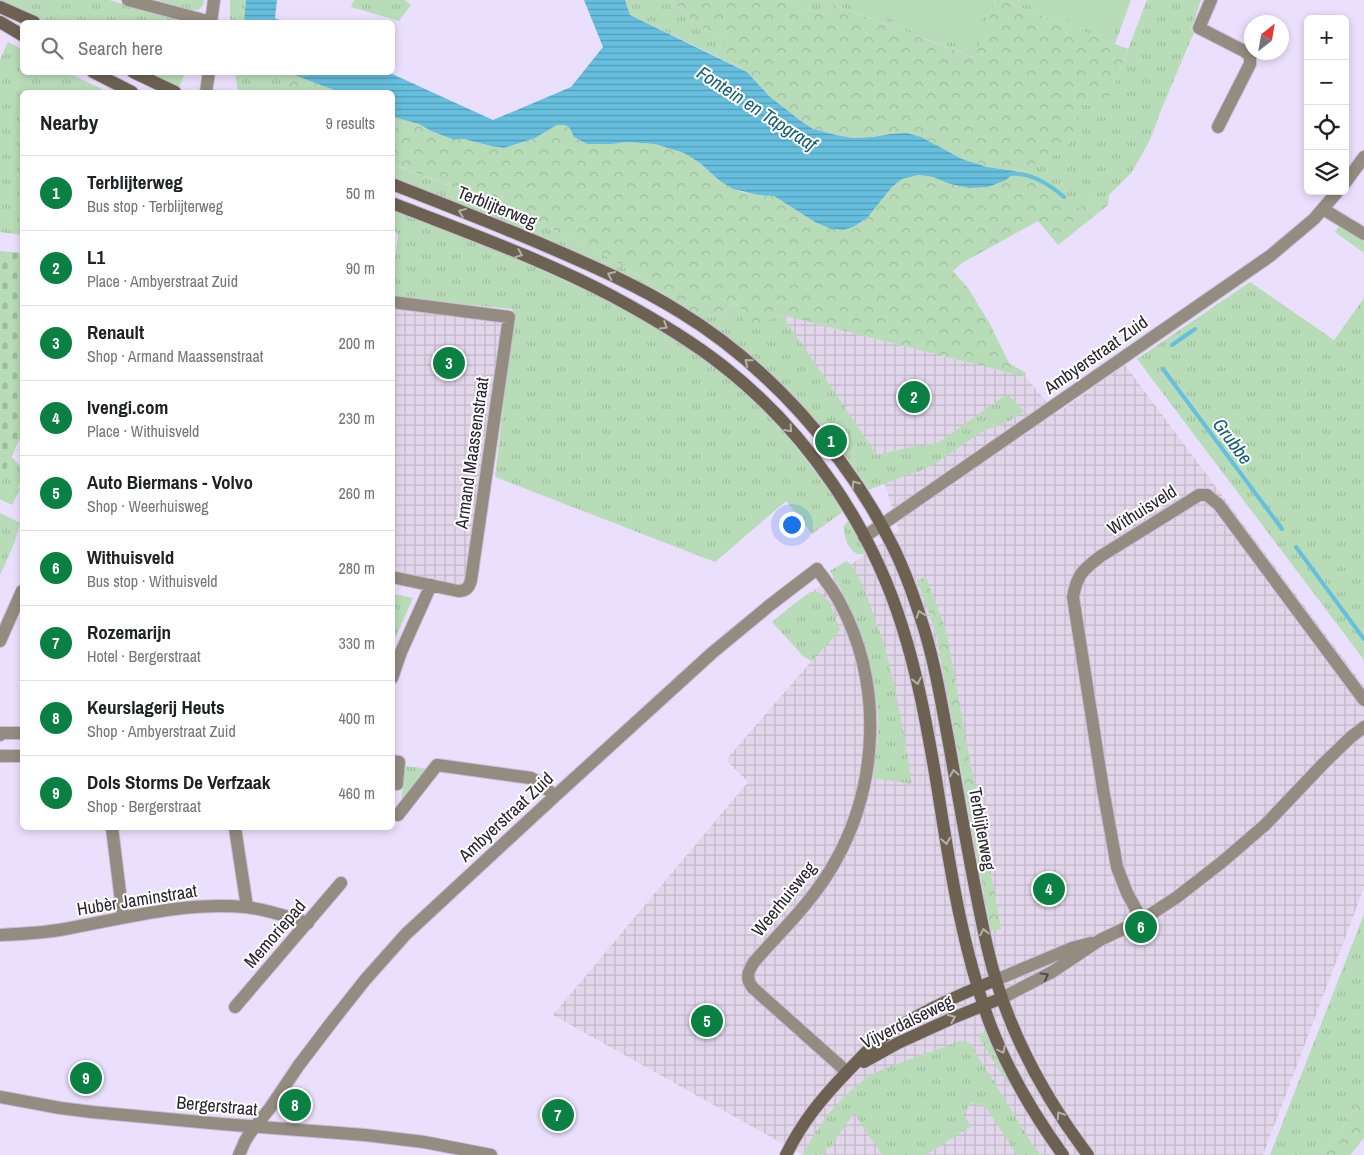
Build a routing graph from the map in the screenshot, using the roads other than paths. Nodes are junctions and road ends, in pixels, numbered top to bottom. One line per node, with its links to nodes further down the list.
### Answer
1 (128, 0): 6 (street)
2 (214, 0): 7 (street)
3 (1211, 0): 16 (street)
4 (0, 7): 5 (main road)
5 (29, 20)
6 (203, 20)
7 (211, 20)
8 (0, 22): 9 (main road)
9 (20, 34)
10 (99, 75): 13 (main road)
11 (139, 75): 14 (main road)
12 (209, 75): 15 (street)
13 (128, 90)
14 (172, 90)
15 (206, 90)
16 (1218, 127)
17 (1364, 156): 18 (street)
18 (1349, 177)
19 (395, 185): 25 (main road, Terblijterweg, one-way to 19)
20 (1335, 195): 22 (street, Ambyerstraat Zuid)
21 (395, 204): 26 (main road, Terblijterweg, one-way to 26)
22 (1323, 209): 23 (street); 25 (street, Ambyerstraat Zuid)
23 (1364, 234)
24 (395, 302): 29 (street, Armand Maassenstraat)
25 (881, 525): 26 (street, Ambyerstraat Zuid); 52 (main road, Terblijterweg, one-way to 25)
26 (864, 537): 53 (main road, Terblijterweg, one-way to 53)
27 (817, 569): 41 (street, Ambyerstraat Zuid); 57 (street, Weerhuisweg)
28 (395, 578): 29 (street)
29 (431, 585): 32 (street)
30 (20, 596): 31 (street)
31 (0, 641)
32 (395, 669)
33 (1364, 700): 48 (street, Withuisveld)
34 (1364, 727): 48 (street)
35 (20, 733): 36 (street)
36 (0, 735)
37 (0, 756): 38 (street)
38 (20, 756)
39 (395, 761): 40 (street)
40 (395, 784)
41 (555, 796): 42 (street); 59 (street, Ambyerstraat Zuid)
42 (398, 815)
43 (112, 830): 47 (street)
44 (235, 830): 46 (street)
45 (341, 883): 49 (street, Memoriepad)
46 (247, 907): 47 (street, Hubèr Jaminstraat); 49 (street, Hubèr Jaminstraat)
47 (123, 917): 50 (street, Hubèr Jaminstraat)
48 (1142, 920): 51 (street)
49 (308, 923): 56 (street, Memoriepad)
50 (0, 935)
51 (1100, 940): 52 (street); 54 (street, one-way to 51)
52 (996, 980): 53 (main road); 54 (main road, Terblijterweg)
53 (978, 987): 55 (main road, Terblijterweg); 57 (main road, Vijverdalseweg)
54 (1002, 998): 55 (main road); 64 (main road, Terblijterweg, one-way to 54)
55 (984, 1005): 57 (main road, Vijverdalseweg, one-way to 55); 63 (main road, Terblijterweg, one-way to 63)
56 (235, 1007)
57 (847, 1072): 62 (main road, Vijverdalseweg)
58 (0, 1098): 59 (street, Bergerstraat)
59 (256, 1127): 60 (street, Ambyerstraat Zuid); 61 (street, Bergerstraat)
60 (239, 1155)
61 (491, 1155)
62 (786, 1155)
63 (1063, 1155)
64 (1088, 1155)

